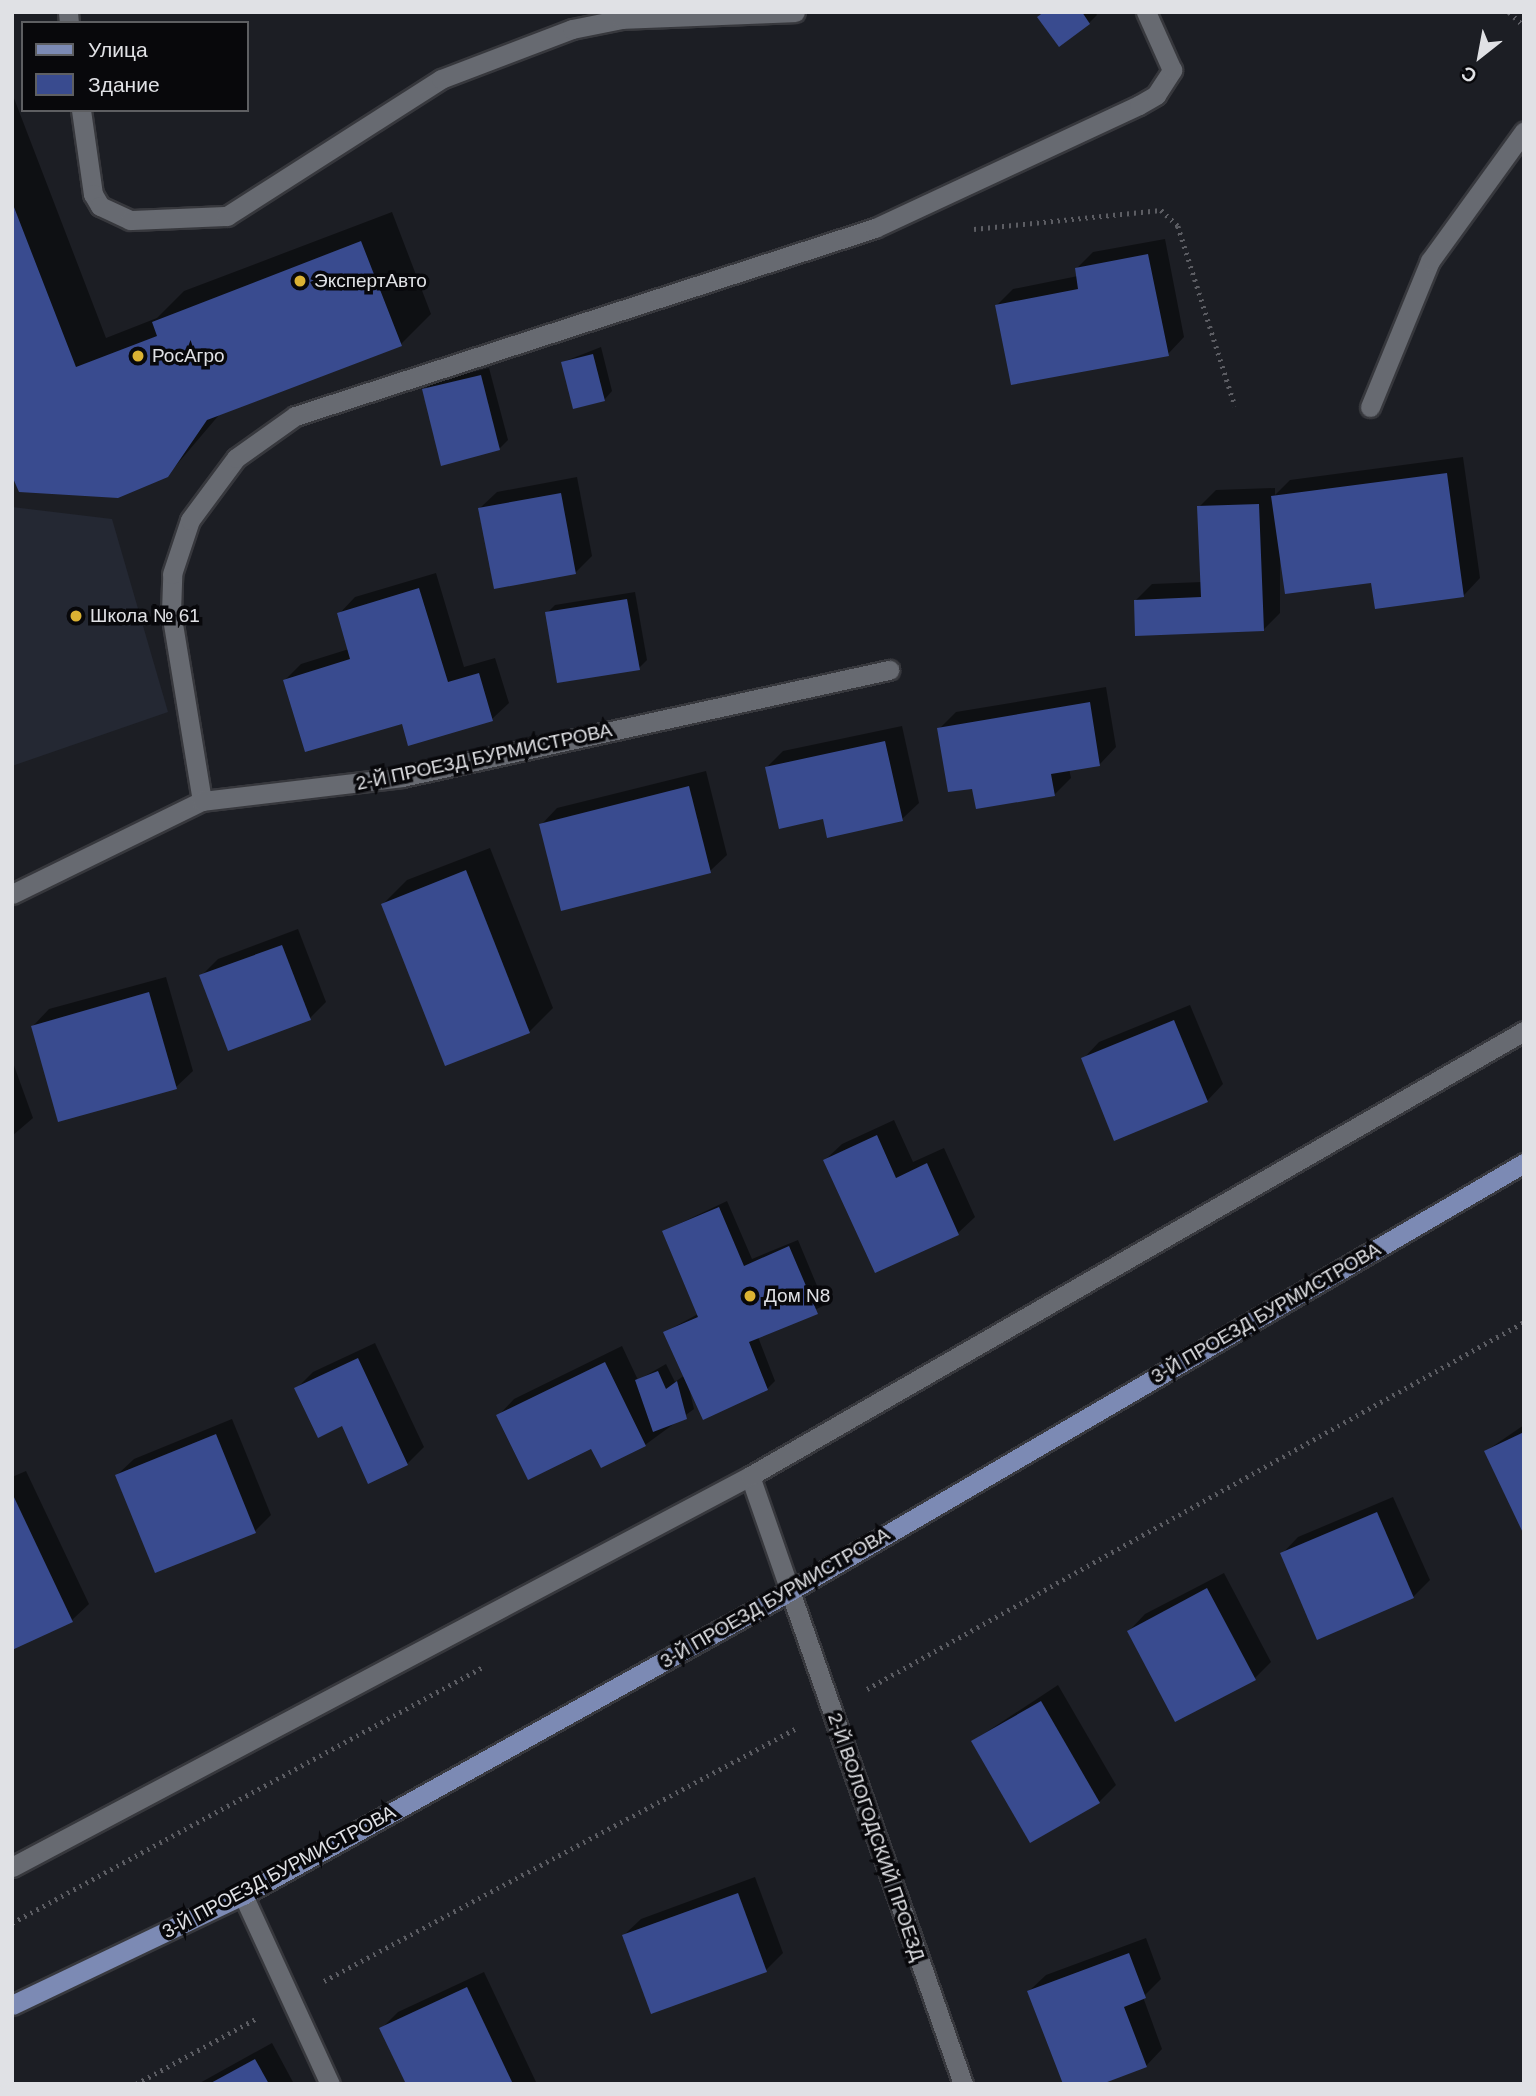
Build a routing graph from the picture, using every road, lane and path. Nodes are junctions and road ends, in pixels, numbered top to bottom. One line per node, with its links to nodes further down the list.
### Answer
1 (795, 12): 4 (street)
2 (1146, 12): 12 (street)
3 (1509, 12): 5 (path)
4 (676, 15): 6 (street)
5 (1524, 26)
6 (81, 112)
7 (1524, 131): 10 (street)
8 (969, 229): 9 (path)
9 (1235, 406)
10 (1370, 407)
11 (889, 670): 12 (street, 2-Й ПРОЕЗД БУРМИСТРОВА)
12 (202, 801): 13 (street, 2-Й ПРОЕЗД БУРМИСТРОВА)
13 (12, 894)
14 (1524, 1031): 16 (street)
15 (1524, 1163): 17 (main road, 3-Й ПРОЕЗД БУРМИСТРОВА)
16 (750, 1476): 17 (street, 2-Й ВОЛОГОДСКИЙ ПРОЕЗД); 18 (street)
17 (790, 1591): 19 (main road, 3-Й ПРОЕЗД БУРМИСТРОВА); 22 (street, 2-Й ВОЛОГОДСКИЙ ПРОЕЗД)
18 (12, 1867)
19 (243, 1895): 20 (main road, 3-Й ПРОЕЗД БУРМИСТРОВА); 21 (street)
20 (12, 2005)
21 (330, 2084)
22 (963, 2084)

